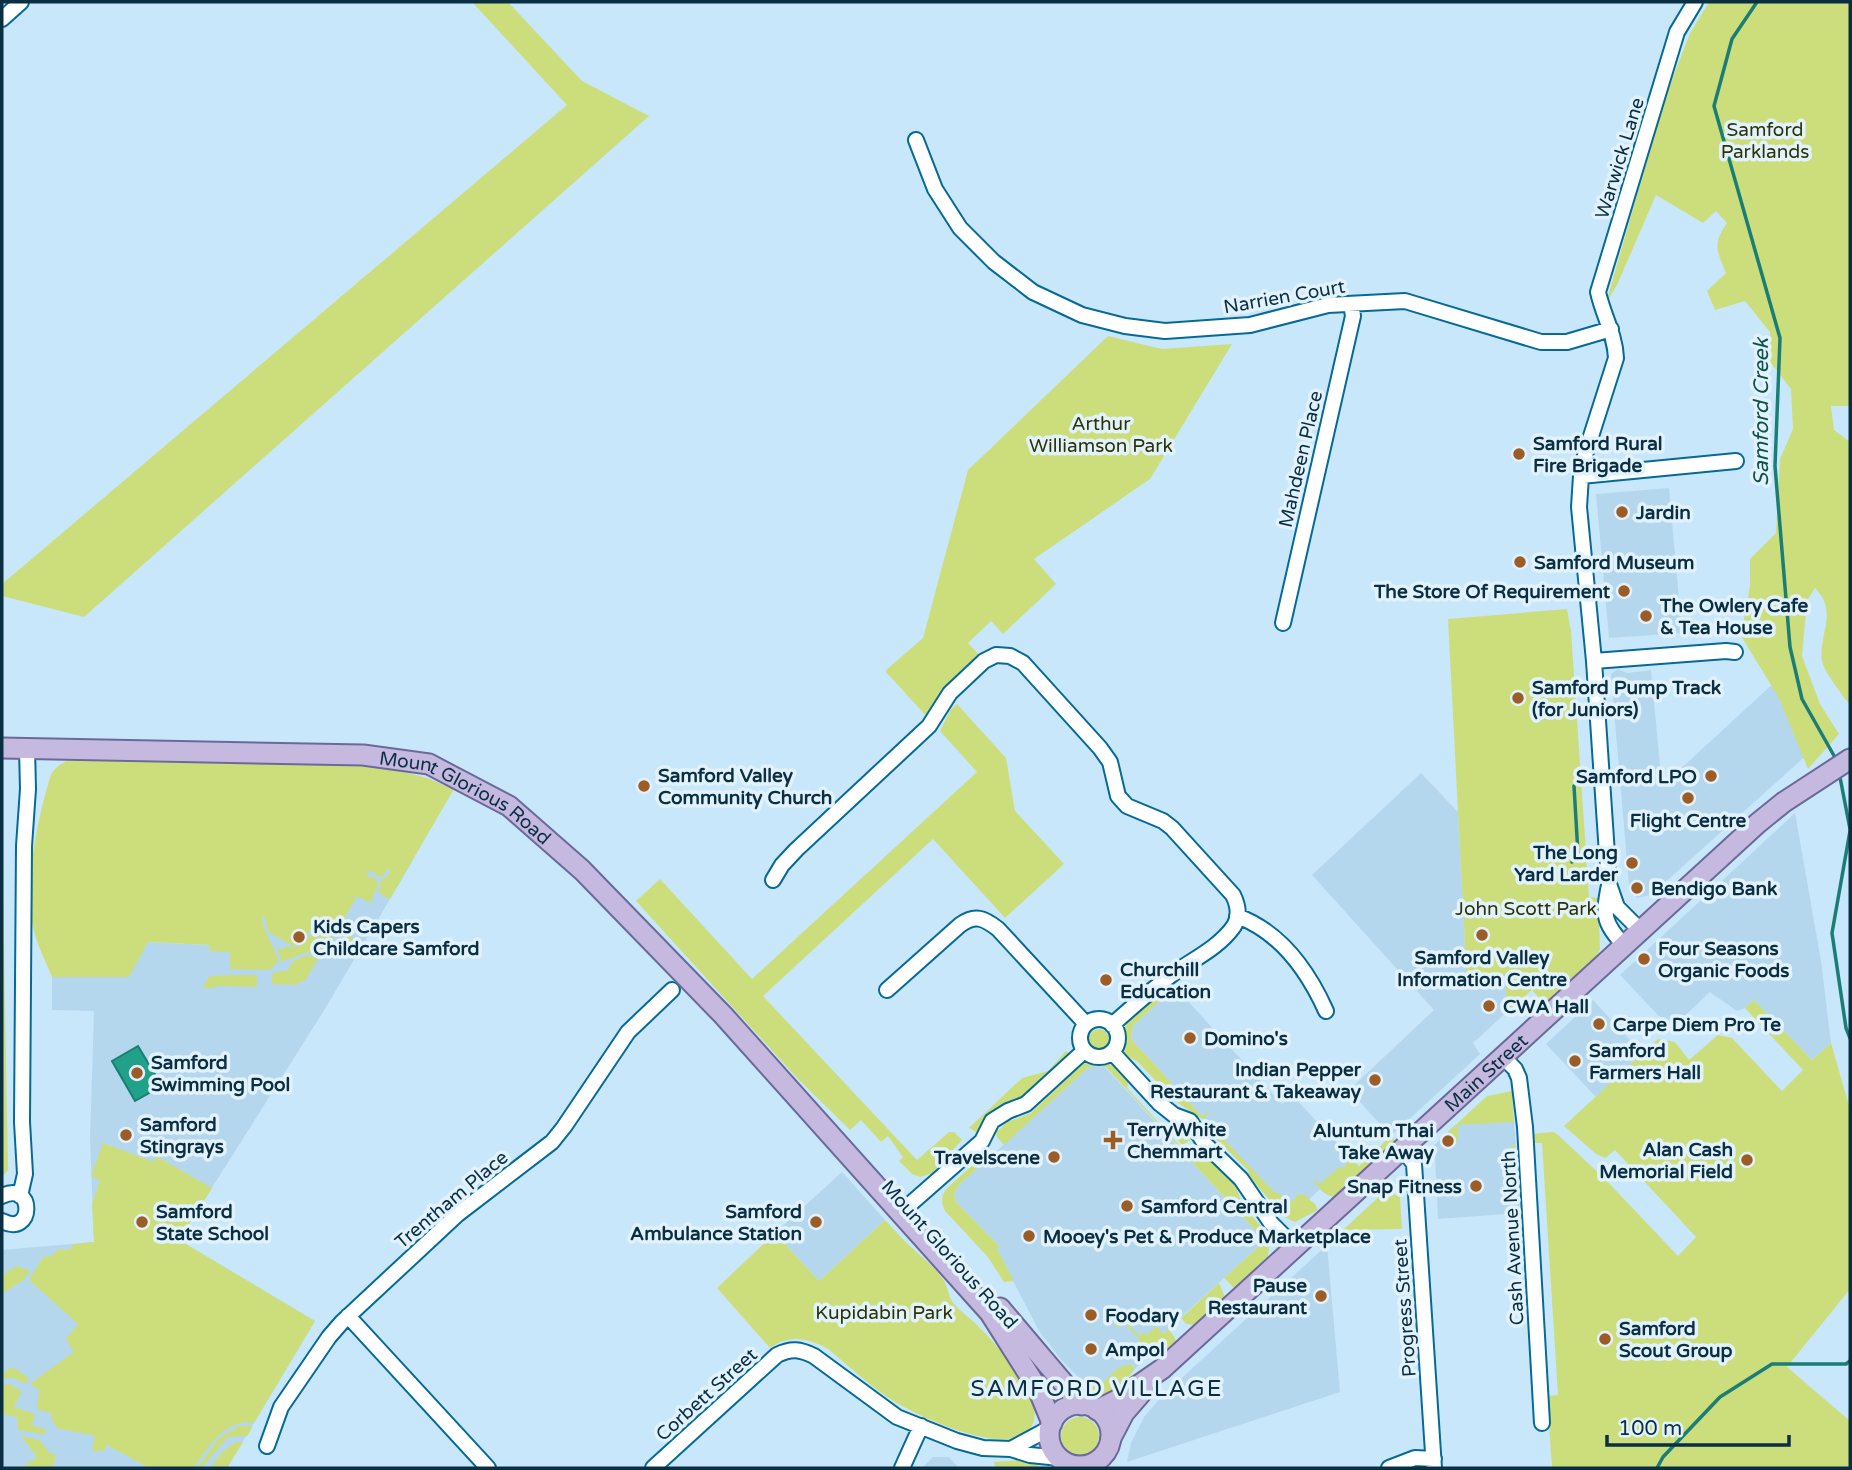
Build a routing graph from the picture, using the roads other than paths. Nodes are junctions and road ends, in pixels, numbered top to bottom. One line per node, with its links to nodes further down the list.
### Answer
1 (21, 2): 3 (street)
2 (1695, 2): 6 (street, Warwick Lane)
3 (2, 19)
4 (916, 140): 5 (street, Narrien Court)
5 (1351, 303): 6 (street, Narrien Court); 9 (street, Mahdeen Place)
6 (1611, 329): 8 (street, Warwick Lane)
7 (1736, 461): 8 (street)
8 (1581, 476): 11 (street, Warwick Lane)
9 (1283, 623)
10 (1735, 652): 11 (street)
11 (1594, 661): 16 (street, Warwick Lane)
12 (2, 748): 13 (main road, Mount Glorious Road)
13 (27, 748): 30 (street); 31 (main road, Mount Glorious Road)
14 (1850, 759): 18 (main road, Main Street)
15 (773, 880): 17 (street)
16 (1609, 884): 18 (street); 19 (street)
17 (1237, 916): 22 (street); 24 (street)
18 (1640, 930): 19 (main road, Main Street)
19 (1624, 945): 27 (main road, Main Street)
20 (672, 990): 34 (street, Trentham Place)
21 (887, 990): 23 (street)
22 (1326, 1012)
23 (1086, 1024): 24 (street); 25 (street)
24 (1112, 1025): 26 (street)
25 (1084, 1051): 26 (street); 31 (street)
26 (1112, 1052): 33 (street)
27 (1503, 1056): 28 (main road, Main Street); 39 (street, Cash Avenue North)
28 (1403, 1149): 33 (main road, Main Street); 45 (street, Progress Street)
29 (2, 1196): 30 (street)
30 (20, 1196): 32 (street)
31 (904, 1210): 35 (main road, Mount Glorious Road); 37 (main road, Mount Glorious Road)
32 (2, 1221)
33 (1294, 1246): 36 (main road, Main Street)
34 (348, 1316): 42 (street, Trentham Place); 47 (street)
35 (1044, 1360): 37 (main road); 38 (main road, Mount Glorious Road)
36 (1162, 1369): 38 (main road, Main Street); 44 (main road, Main Street)
37 (1035, 1383): 40 (main road, Mount Glorious Road)
38 (1090, 1407): 40 (main road); 44 (main road)
39 (1542, 1423)
40 (1051, 1425): 43 (street); 46 (main road)
41 (920, 1426): 43 (street, Corbett Street); 48 (street, Corbett Street); 49 (street)
42 (267, 1446)
43 (1011, 1449): 46 (street, Corbett Street)
44 (1109, 1452): 46 (main road)
45 (1434, 1463): 50 (street)
46 (1068, 1464)
47 (488, 1468)
48 (653, 1468)
49 (902, 1468)
50 (1388, 1468)

